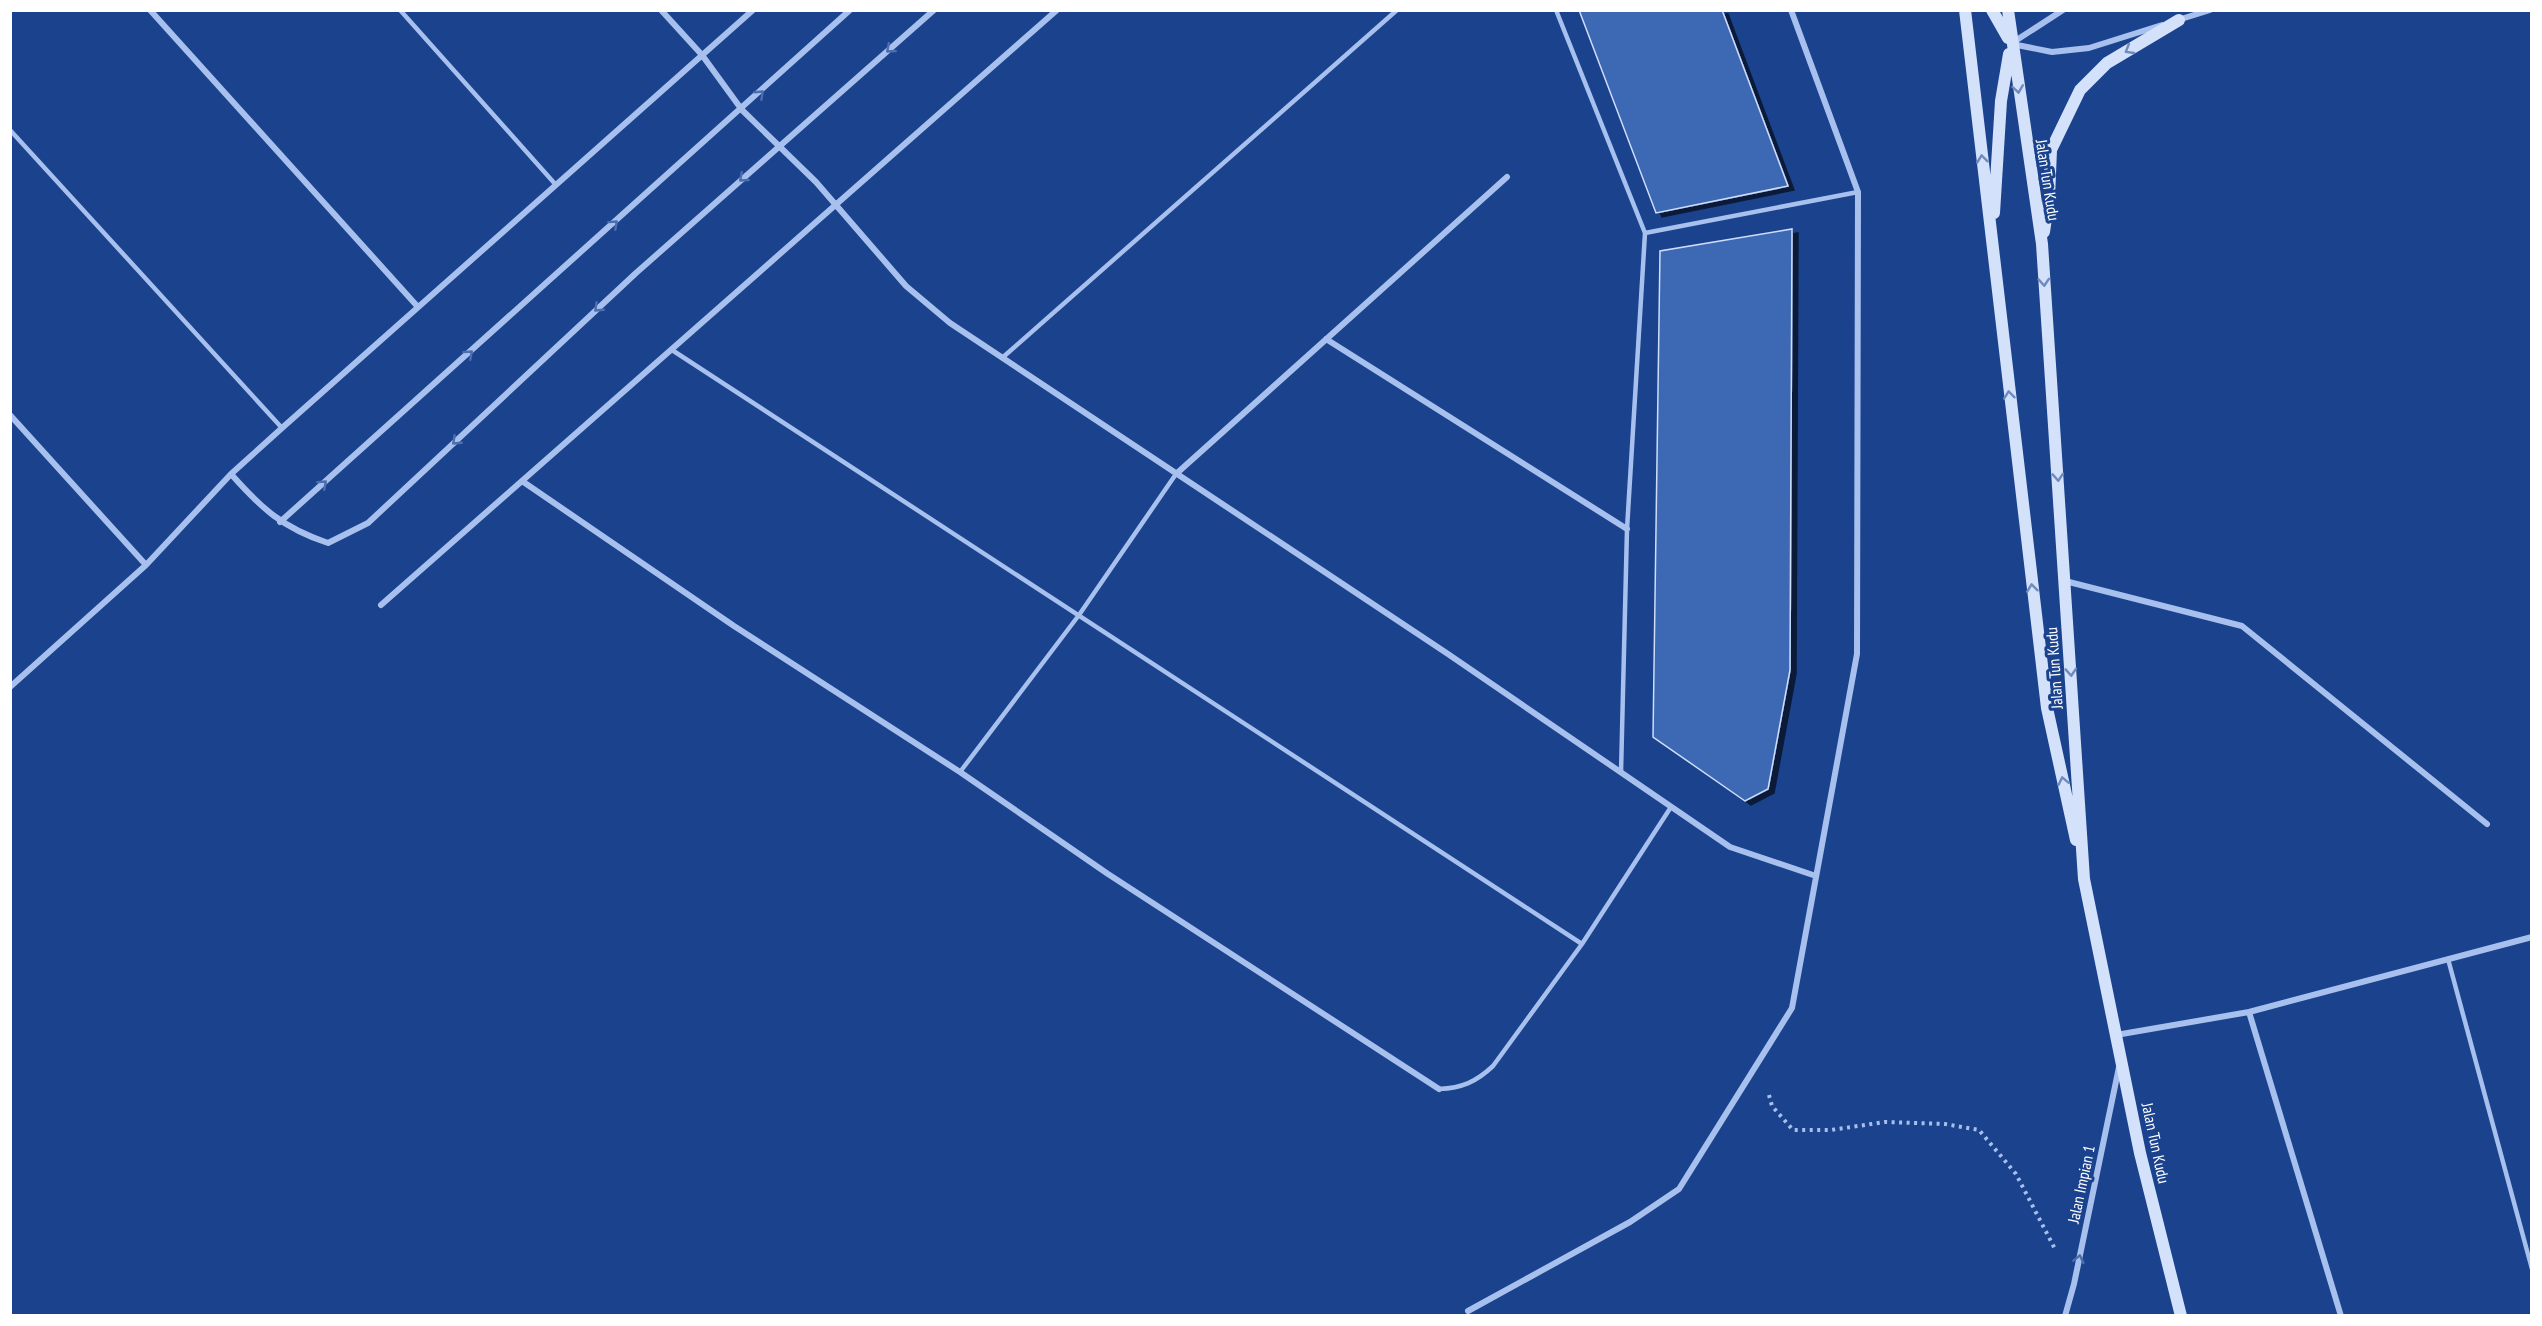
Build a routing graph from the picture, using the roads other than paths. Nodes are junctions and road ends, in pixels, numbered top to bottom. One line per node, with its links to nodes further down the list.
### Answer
1 (150, 10): 29 (street)
2 (400, 10): 23 (lane)
3 (662, 10): 18 (street)
4 (753, 10): 18 (street)
5 (850, 10): 19 (street, one-way to 5)
6 (934, 10): 21 (street, one-way to 21)
7 (1057, 10): 25 (street)
8 (1397, 10): 32 (lane)
9 (1556, 10): 26 (lane)
10 (1791, 10): 24 (street)
11 (1965, 10): 27 (main road, one-way to 11)
12 (1992, 10): 17 (main road)
13 (2008, 10): 17 (main road, Jalan Tun Kudu)
14 (2063, 10): 17 (street)
15 (2210, 10): 16 (street)
16 (2180, 20): 17 (street); 28 (main road, one-way to 28)
17 (2011, 43): 27 (main road); 28 (main road, Jalan Tun Kudu, one-way to 28)
18 (702, 56): 19 (street); 23 (street)
19 (742, 110): 21 (street); 38 (street, one-way to 19)
20 (10, 130): 34 (lane)
21 (779, 147): 25 (street); 38 (street, one-way to 38)
22 (1508, 177): 30 (street)
23 (556, 185): 29 (street)
24 (1858, 192): 26 (lane); 49 (street)
25 (836, 204): 31 (street); 32 (street)
26 (1645, 233): 39 (lane)
27 (1992, 244): 50 (main road, one-way to 27)
28 (2042, 244): 41 (main road, Jalan Tun Kudu, one-way to 41)
29 (418, 307): 34 (street)
30 (1326, 339): 36 (street); 39 (street)
31 (672, 350): 37 (street); 43 (lane)
32 (1002, 358): 36 (street)
33 (10, 415): 40 (street)
34 (282, 428): 35 (street)
35 (231, 474): 38 (street); 40 (street)
36 (1176, 474): 43 (lane); 46 (street)
37 (522, 481): 42 (street); 45 (street)
38 (280, 522)
39 (1627, 529): 46 (lane)
40 (146, 565): 44 (street)
41 (2065, 581): 48 (street); 50 (main road, Jalan Tun Kudu, one-way to 50)
42 (381, 605)
43 (1079, 615): 45 (lane); 52 (lane)
44 (10, 687)
45 (960, 772): 57 (street)
46 (1621, 773): 47 (street)
47 (1671, 807): 49 (street); 52 (lane)
48 (2487, 824)
49 (1816, 876): 59 (street)
50 (2085, 879): 55 (main road, Jalan Tun Kudu)
51 (2532, 937): 53 (street)
52 (1582, 944): 57 (lane)
53 (2448, 959): 54 (street); 58 (lane)
54 (2249, 1012): 55 (street); 62 (street)
55 (2116, 1035): 56 (main road, Jalan Tun Kudu)
56 (2121, 1057): 60 (street, Jalan Impian 1, one-way to 56); 61 (main road, Jalan Tun Kudu)
57 (1440, 1089)
58 (2532, 1269)
59 (1468, 1311)
60 (2065, 1316)
61 (2181, 1316)
62 (2341, 1316)

